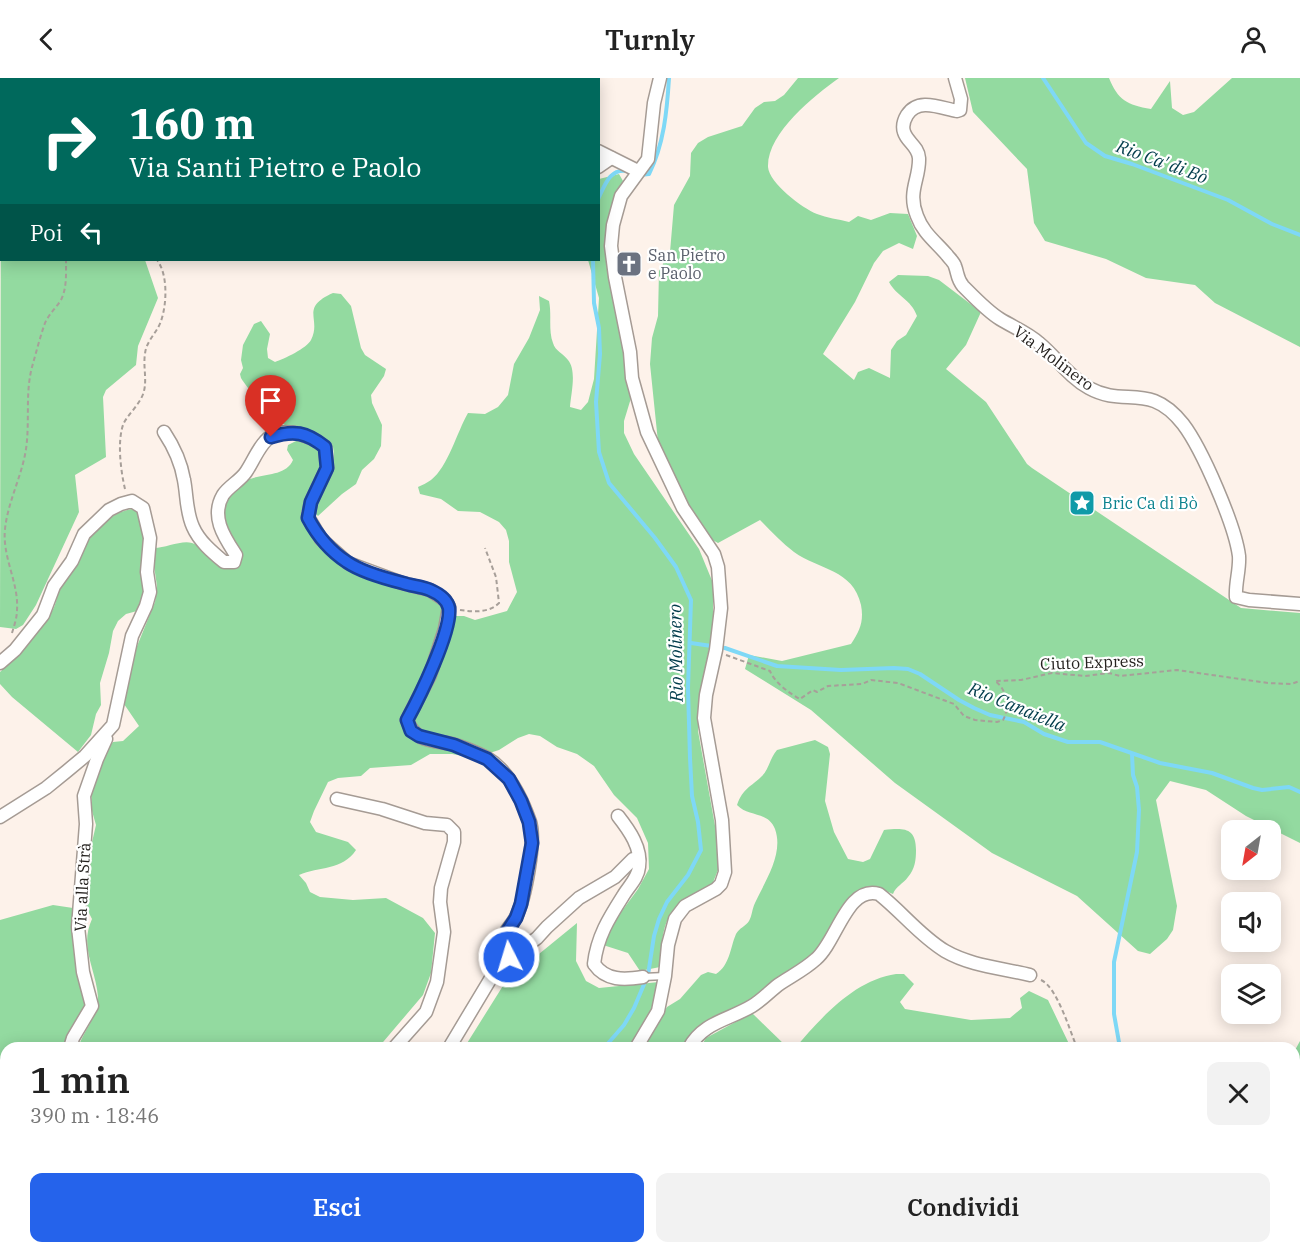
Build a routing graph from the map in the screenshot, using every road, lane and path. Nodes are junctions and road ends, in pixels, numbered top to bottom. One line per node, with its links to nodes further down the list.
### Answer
1 (660, 78): 6 (street)
2 (955, 78): 12 (street, Via Molinero)
3 (600, 152): 4 (street)
4 (611, 158): 5 (street); 6 (street)
5 (600, 166)
6 (635, 175): 15 (street)
7 (66, 261): 14 (path)
8 (158, 261): 10 (path)
9 (164, 432): 13 (street)
10 (132, 501): 14 (street); 18 (street, Via alla Strà)
11 (485, 548): 13 (path)
12 (1300, 604)
13 (449, 607): 23 (street)
14 (15, 650): 16 (street)
15 (716, 652): 17 (path, Ciuto Express); 25 (street)
16 (0, 663)
17 (1300, 681)
18 (113, 725): 21 (street); 26 (street, Via alla Strà)
19 (337, 799): 27 (street)
20 (618, 816): 22 (street)
21 (0, 817)
22 (639, 859): 23 (street); 25 (street)
23 (509, 957): 28 (street)
24 (1030, 975): 30 (street); 31 (path)
25 (654, 976): 29 (street)
26 (72, 1042)
27 (399, 1042)
28 (453, 1042)
29 (640, 1042)
30 (694, 1042)
31 (1075, 1042)

